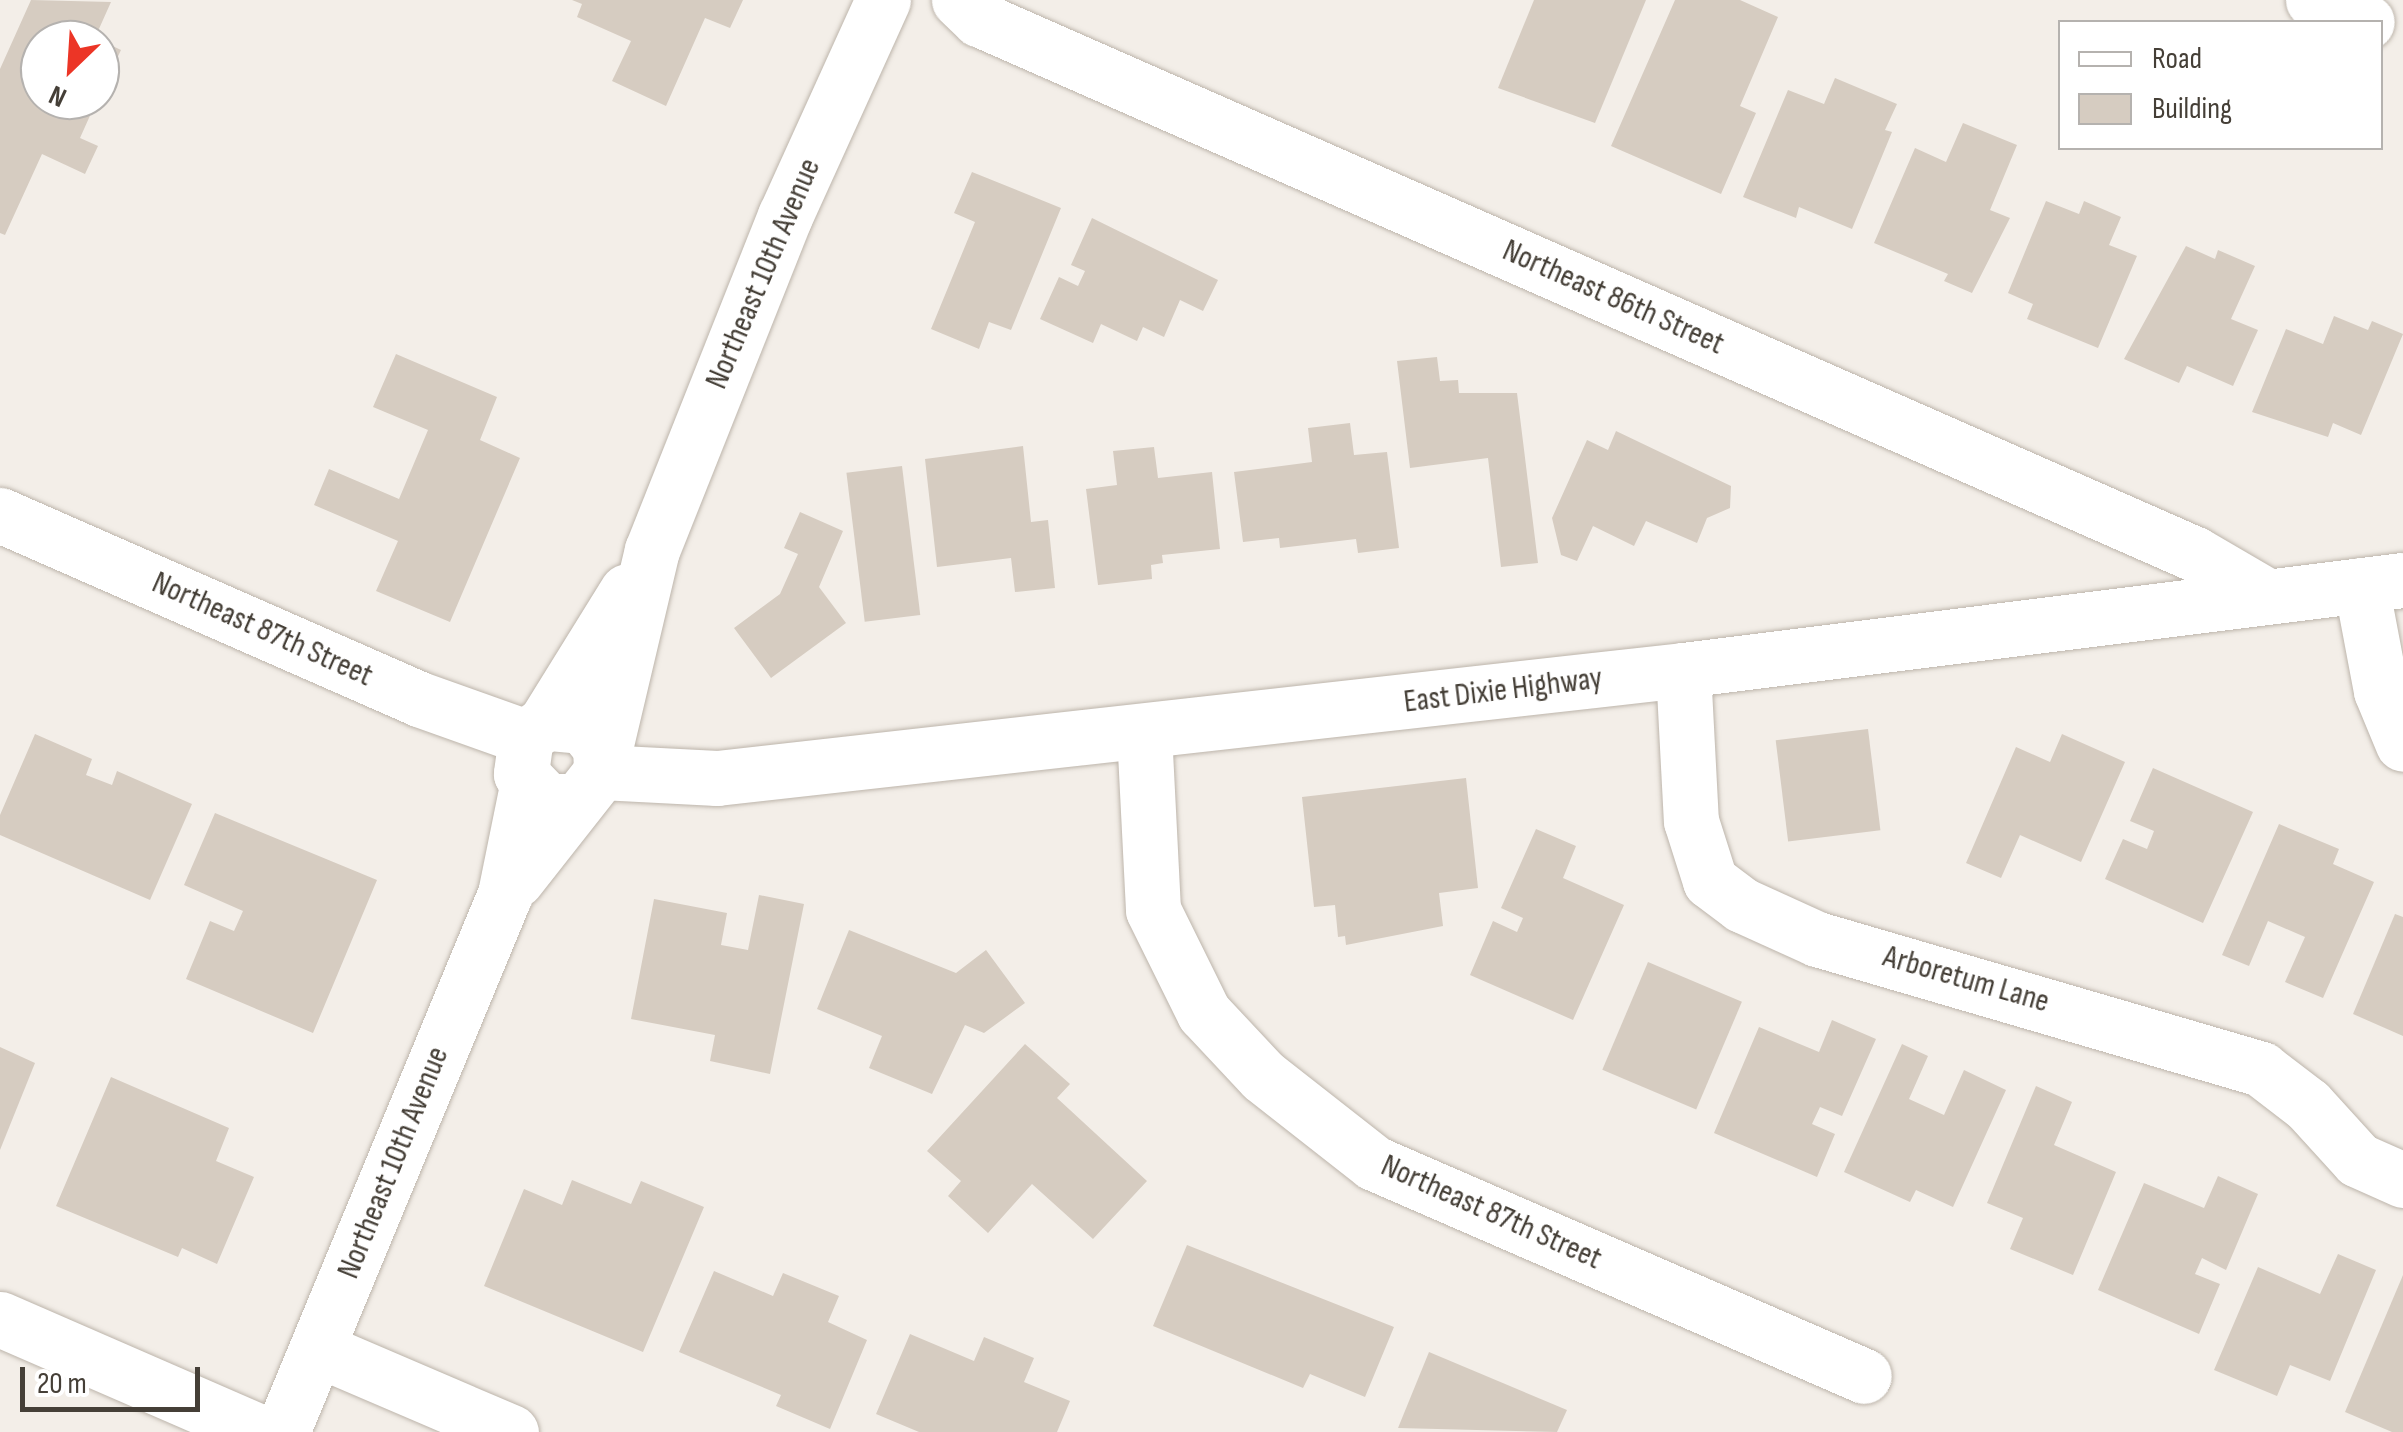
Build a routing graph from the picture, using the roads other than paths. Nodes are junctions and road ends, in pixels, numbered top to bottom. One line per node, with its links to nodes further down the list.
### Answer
1 (883, 0): 11 (street, Northeast 10th Avenue)
2 (959, 0): 7 (street, Northeast 86th Street)
3 (2313, 0): 4 (street)
4 (2362, 20)
5 (0, 515): 11 (street, Northeast 87th Street)
6 (2382, 582): 7 (street, East Dixie Highway); 10 (street)
7 (2268, 596): 8 (street, East Dixie Highway)
8 (1683, 670): 9 (street, East Dixie Highway); 12 (street, Arboretum Lane)
9 (1144, 732): 11 (street, East Dixie Highway); 15 (street, Northeast 87th Street)
10 (2403, 744)
11 (562, 763): 14 (street, Northeast 10th Avenue)
12 (2403, 1180)
13 (0, 1319): 16 (street)
14 (317, 1349): 17 (street, Northeast 10th Avenue); 18 (street)
15 (1864, 1376)
16 (260, 1432)
17 (282, 1432)
18 (511, 1432)

